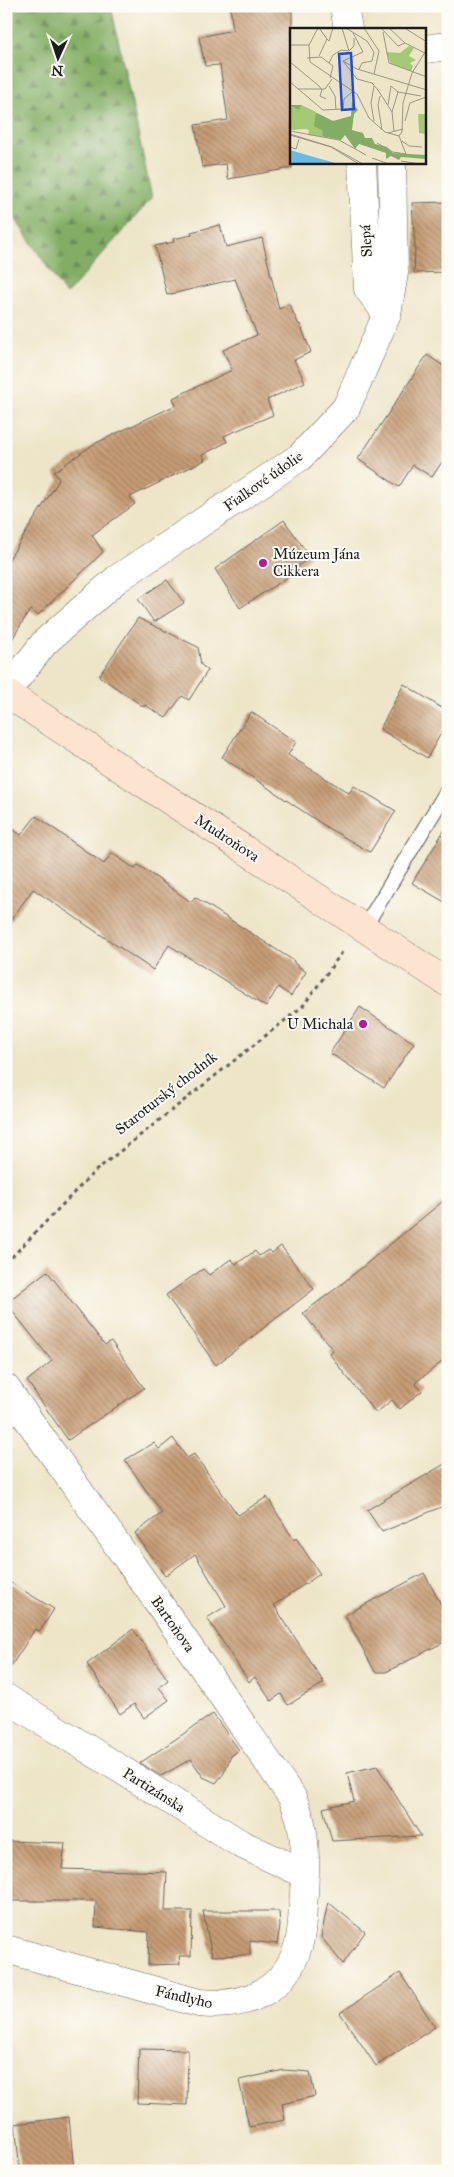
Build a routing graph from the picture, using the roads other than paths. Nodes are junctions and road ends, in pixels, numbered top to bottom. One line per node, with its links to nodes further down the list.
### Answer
1 (344, 6): 2 (street)
2 (348, 28)
3 (448, 46): 4 (street)
4 (426, 49)
5 (362, 164): 7 (street, Slepá)
6 (392, 164): 7 (street, Fialkové údolie)
7 (387, 314): 8 (street, Fialkové údolie)
8 (6, 693): 10 (street, Mudroňova)
9 (448, 789): 10 (lane)
10 (364, 928): 11 (street, Mudroňova)
11 (448, 983)
12 (6, 1388): 14 (street, Bartoňova)
13 (6, 1698): 14 (street, Partizánska)
14 (305, 1874): 15 (street, Fándlyho)
15 (6, 1949)

